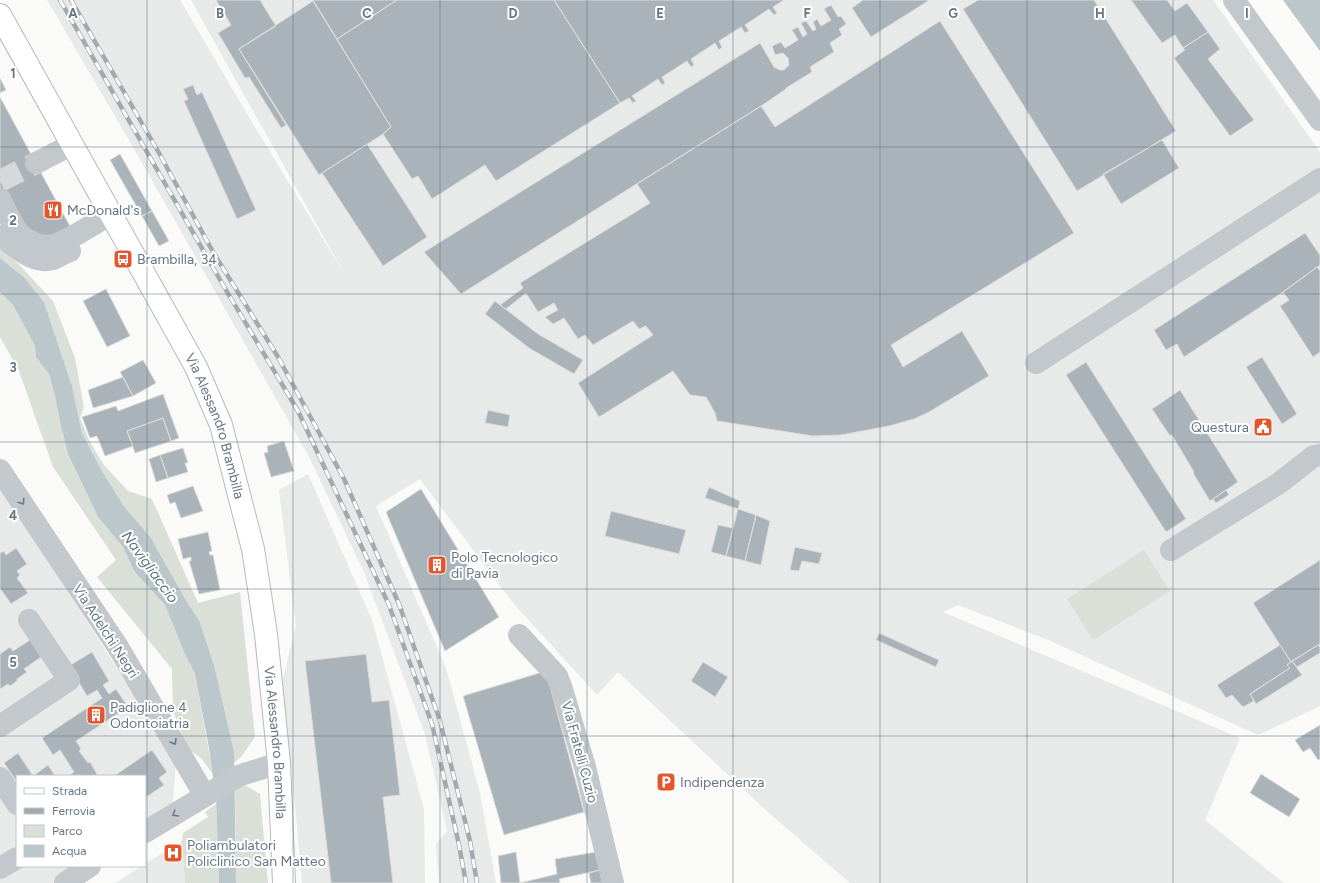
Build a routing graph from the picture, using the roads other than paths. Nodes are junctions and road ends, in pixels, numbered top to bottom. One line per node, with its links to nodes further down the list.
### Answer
1 (1234, 0): 3 (street)
2 (0, 15): 4 (main road, Via Alessandro Brambilla)
3 (1320, 120)
4 (72, 144): 5 (street); 8 (main road, Via Alessandro Brambilla)
5 (36, 163)
6 (1320, 179): 10 (street)
7 (0, 199): 8 (street)
8 (114, 220): 9 (street); 17 (main road, Via Alessandro Brambilla)
9 (0, 236)
10 (1036, 363)
11 (1318, 452): 13 (street)
12 (0, 470): 19 (street, Via Adelchi Negri, one-way to 19)
13 (1172, 550)
14 (29, 620): 16 (street)
15 (519, 635): 27 (street, Via Fratelli Cuzio)
16 (0, 726)
17 (278, 764): 19 (street); 26 (main road, Via Alessandro Brambilla)
18 (0, 778): 20 (street)
19 (205, 796): 21 (street, one-way to 21)
20 (16, 802)
21 (146, 831)
22 (16, 859): 24 (street)
23 (89, 867): 25 (street)
24 (0, 868)
25 (65, 883)
26 (284, 883)
27 (613, 883)

